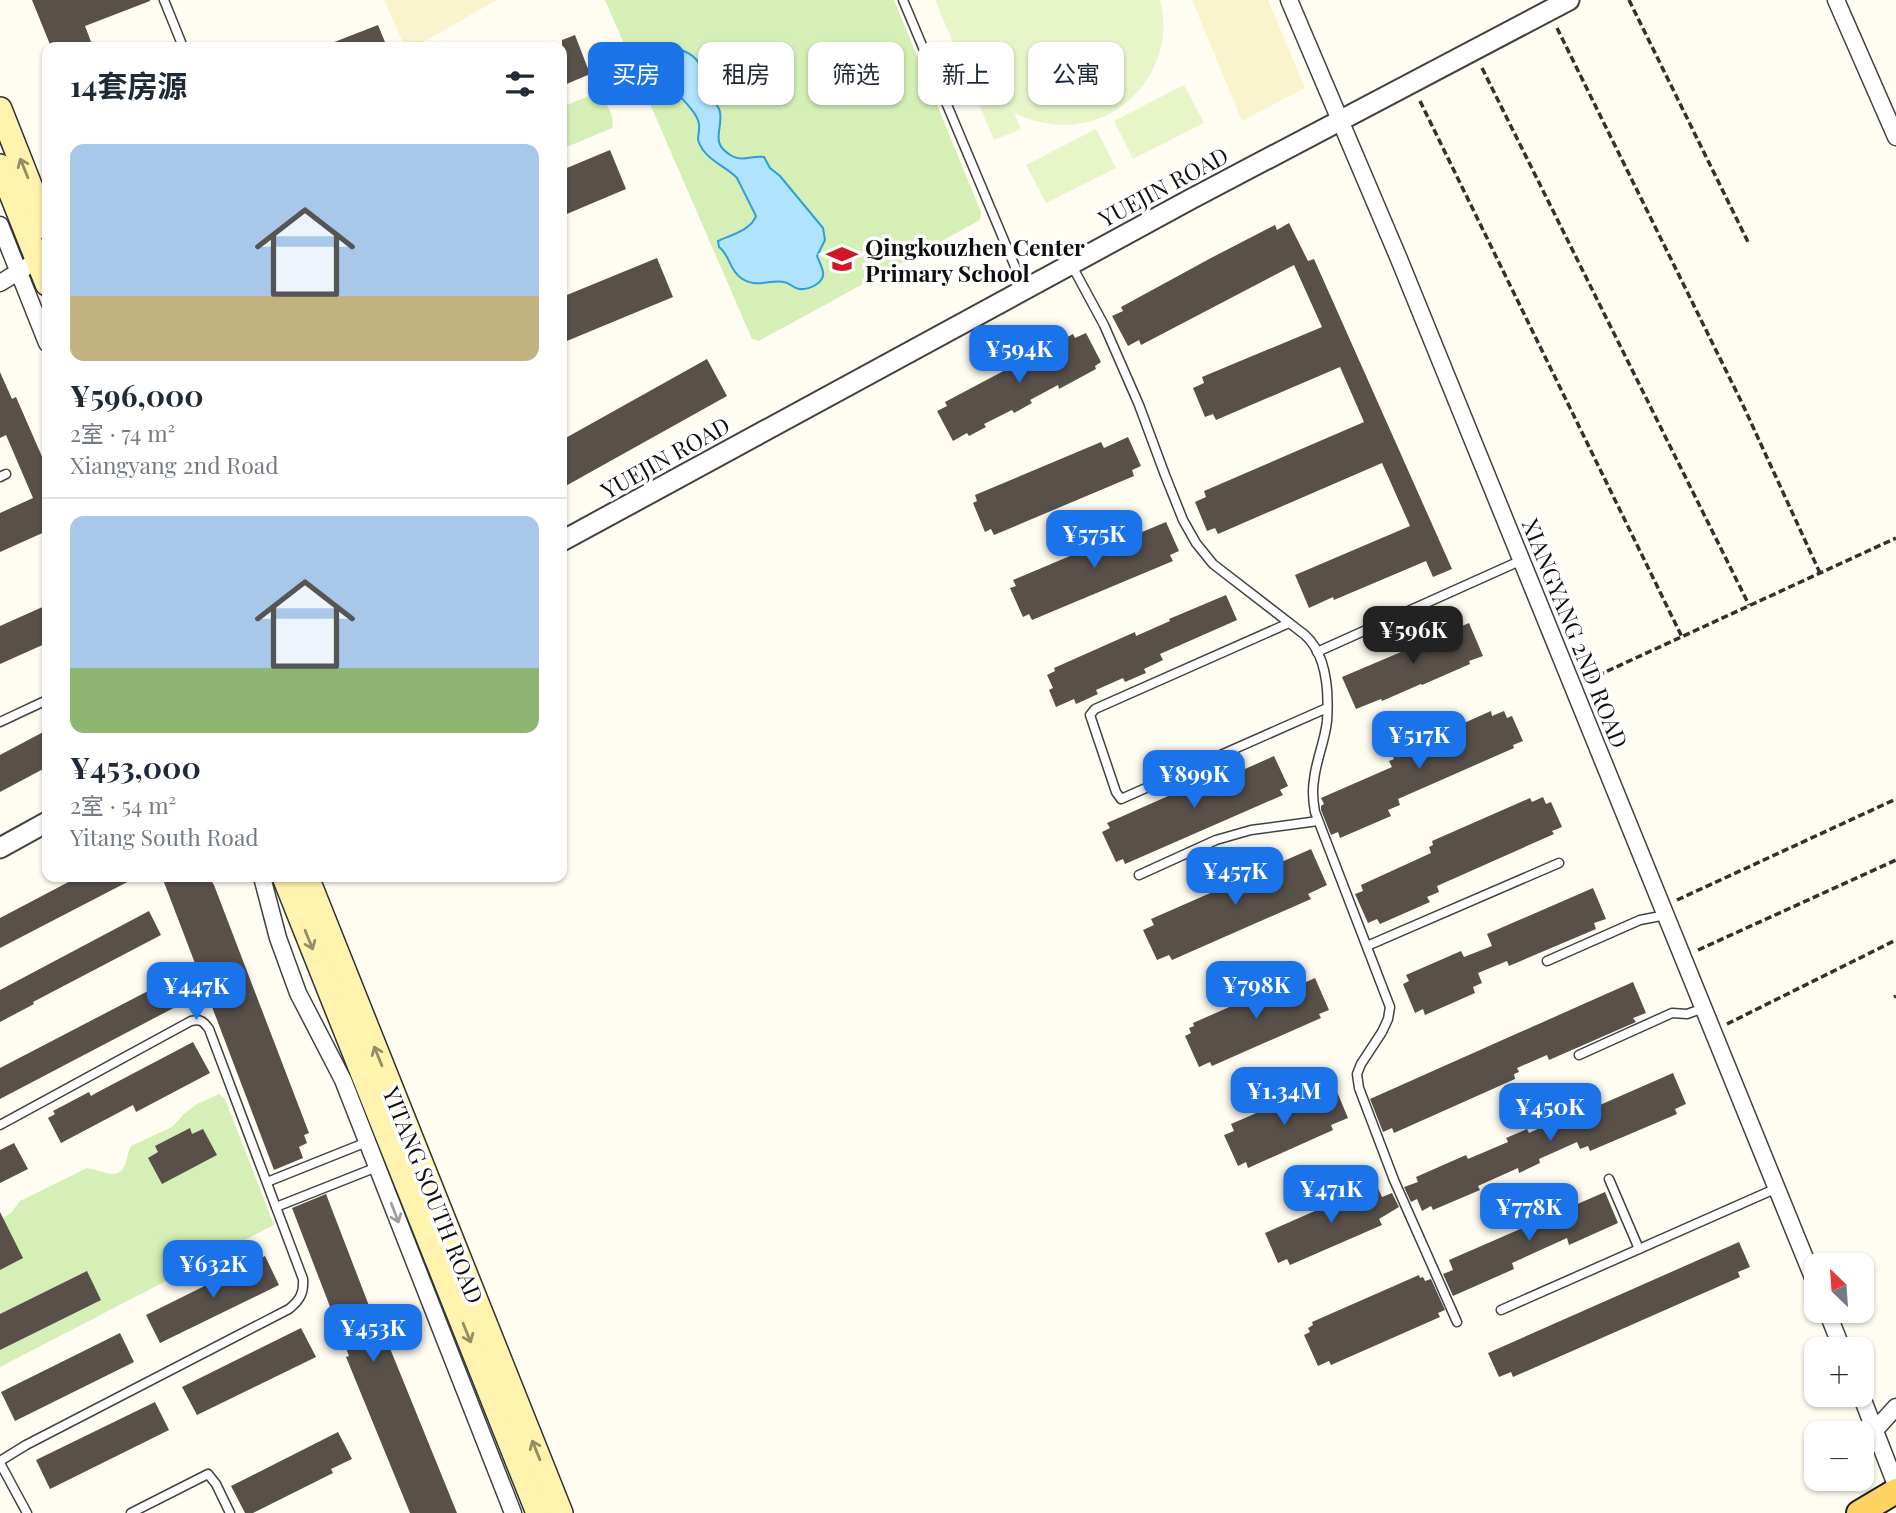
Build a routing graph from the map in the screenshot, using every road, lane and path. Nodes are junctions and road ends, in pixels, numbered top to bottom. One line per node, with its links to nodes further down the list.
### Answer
1 (164, 0): 8 (lane)
2 (904, 0): 22 (lane)
3 (1289, 0): 12 (street, XIANGYANG 2ND ROAD)
4 (1569, 0): 7 (street, YUEJIN ROAD)
5 (1629, 0): 17 (path)
6 (1836, 0): 13 (street)
7 (1548, 11): 9 (street, YUEJIN ROAD); 27 (path)
8 (181, 42)
9 (1474, 50): 10 (street, YUEJIN ROAD); 28 (path)
10 (1411, 83): 12 (street, YUEJIN ROAD); 30 (path)
11 (0, 109): 15 (main road, one-way to 11)
12 (1340, 120): 18 (street, YUEJIN ROAD); 26 (street, XIANGYANG 2ND ROAD)
13 (1896, 137)
14 (0, 166): 19 (main road)
15 (42, 215)
16 (0, 225): 19 (street)
17 (1748, 242)
18 (1071, 264): 22 (street, YUEJIN ROAD); 29 (lane)
19 (28, 266): 20 (main road); 21 (street); 23 (street)
20 (42, 279)
21 (0, 283)
22 (1024, 289): 24 (street, YUEJIN ROAD)
23 (42, 323)
24 (567, 538)
25 (1896, 538): 27 (path)
26 (1522, 560): 31 (lane); 32 (street, XIANGYANG 2ND ROAD)
27 (1820, 573): 28 (path)
28 (1749, 605): 30 (path)
29 (1289, 623): 31 (lane); 34 (lane)
30 (1682, 636): 32 (path)
31 (1317, 652): 34 (lane)
32 (1573, 687): 46 (street, XIANGYANG 2ND ROAD)
33 (42, 702): 35 (lane)
34 (1326, 708): 37 (lane)
35 (0, 722)
36 (1896, 799): 46 (path)
37 (1318, 821): 42 (lane); 48 (lane)
38 (42, 825): 39 (street)
39 (0, 848)
40 (1896, 860): 49 (path)
41 (1559, 863): 48 (lane)
42 (1139, 875)
43 (263, 882): 55 (street)
44 (286, 882): 75 (main road, YITANG SOUTH ROAD, one-way to 75)
45 (309, 882): 76 (main road, YITANG SOUTH ROAD, one-way to 45)
46 (1664, 911): 49 (street, XIANGYANG 2ND ROAD); 50 (lane)
47 (1896, 940): 52 (path)
48 (1367, 946): 64 (lane)
49 (1683, 957): 51 (street, XIANGYANG 2ND ROAD)
50 (1547, 961)
51 (1704, 1008): 52 (street, XIANGYANG 2ND ROAD); 53 (lane)
52 (1713, 1031): 59 (street, XIANGYANG 2ND ROAD)
53 (1579, 1055)
54 (0, 1125): 58 (lane)
55 (367, 1142): 56 (street); 58 (lane)
56 (377, 1167): 60 (lane); 74 (street, one-way to 74)
57 (1609, 1179): 61 (lane)
58 (267, 1182): 60 (lane)
59 (1777, 1188): 61 (lane); 62 (street, XIANGYANG 2ND ROAD)
60 (276, 1207): 68 (lane)
61 (1639, 1249): 63 (lane)
62 (1804, 1255)
63 (1501, 1310)
64 (1457, 1322)
65 (1866, 1407): 67 (street)
66 (1896, 1407): 67 (street)
67 (1875, 1430): 69 (street)
68 (0, 1462): 71 (lane)
69 (1896, 1485)
70 (1896, 1491): 77 (main road)
71 (27, 1513)
72 (131, 1513): 73 (lane)
73 (230, 1513)
74 (513, 1513)
75 (538, 1513)
76 (561, 1513)
77 (1859, 1513)

